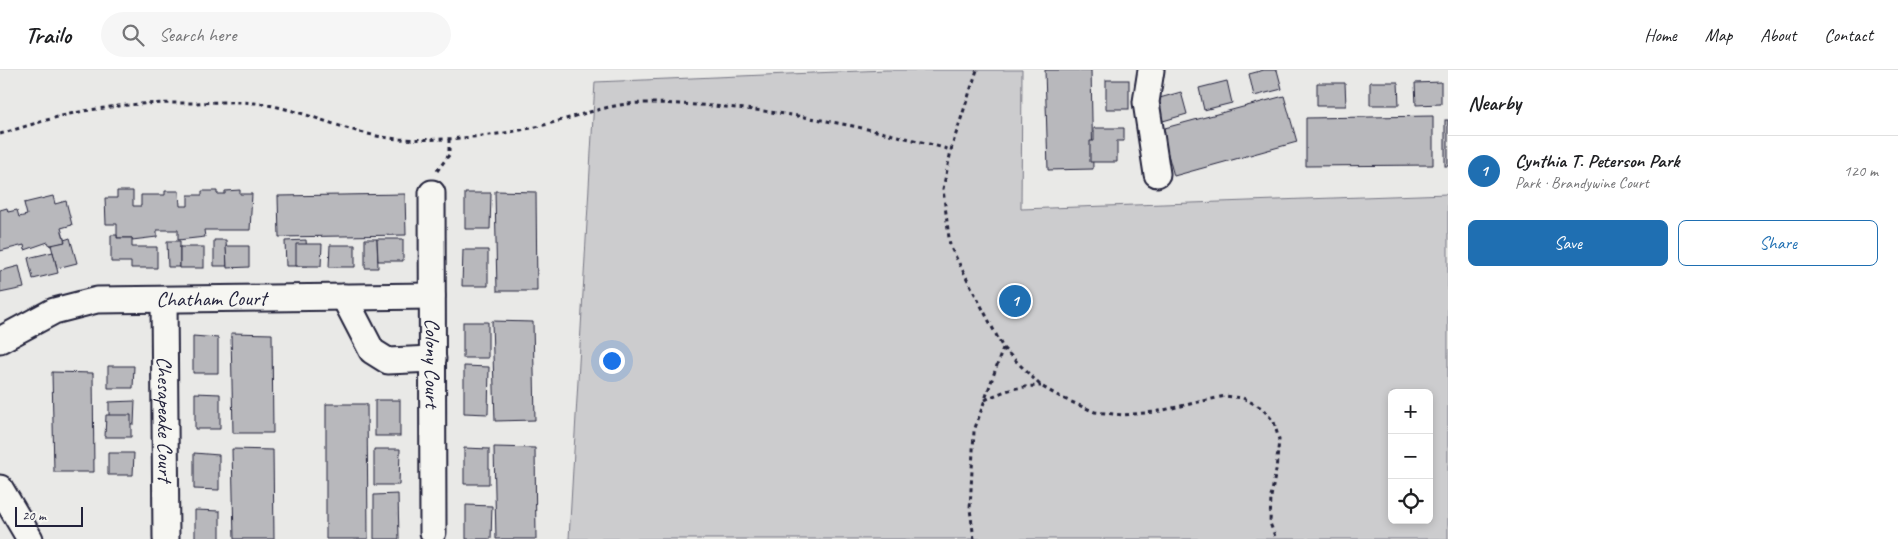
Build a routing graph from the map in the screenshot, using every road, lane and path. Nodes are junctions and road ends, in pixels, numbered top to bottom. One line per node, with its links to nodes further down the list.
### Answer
1 (977, 70): 5 (path)
2 (1151, 70): 6 (street)
3 (0, 134): 4 (path)
4 (449, 138): 5 (path); 7 (path)
5 (951, 150): 12 (path)
6 (1157, 174)
7 (432, 193): 8 (street, Colony Court)
8 (432, 296): 9 (street, Chatham Court); 13 (street, Colony Court)
9 (344, 297): 10 (street, Chatham Court); 13 (street)
10 (164, 300): 11 (street, Chatham Court); 19 (street, Chesapeake Court)
11 (0, 340)
12 (1003, 348): 14 (path); 15 (path)
13 (433, 359): 17 (street, Colony Court)
14 (1042, 386): 15 (path); 21 (path)
15 (985, 400): 20 (path)
16 (0, 488): 18 (street)
17 (433, 532)
18 (30, 539)
19 (166, 539)
20 (974, 539)
21 (1276, 539)

